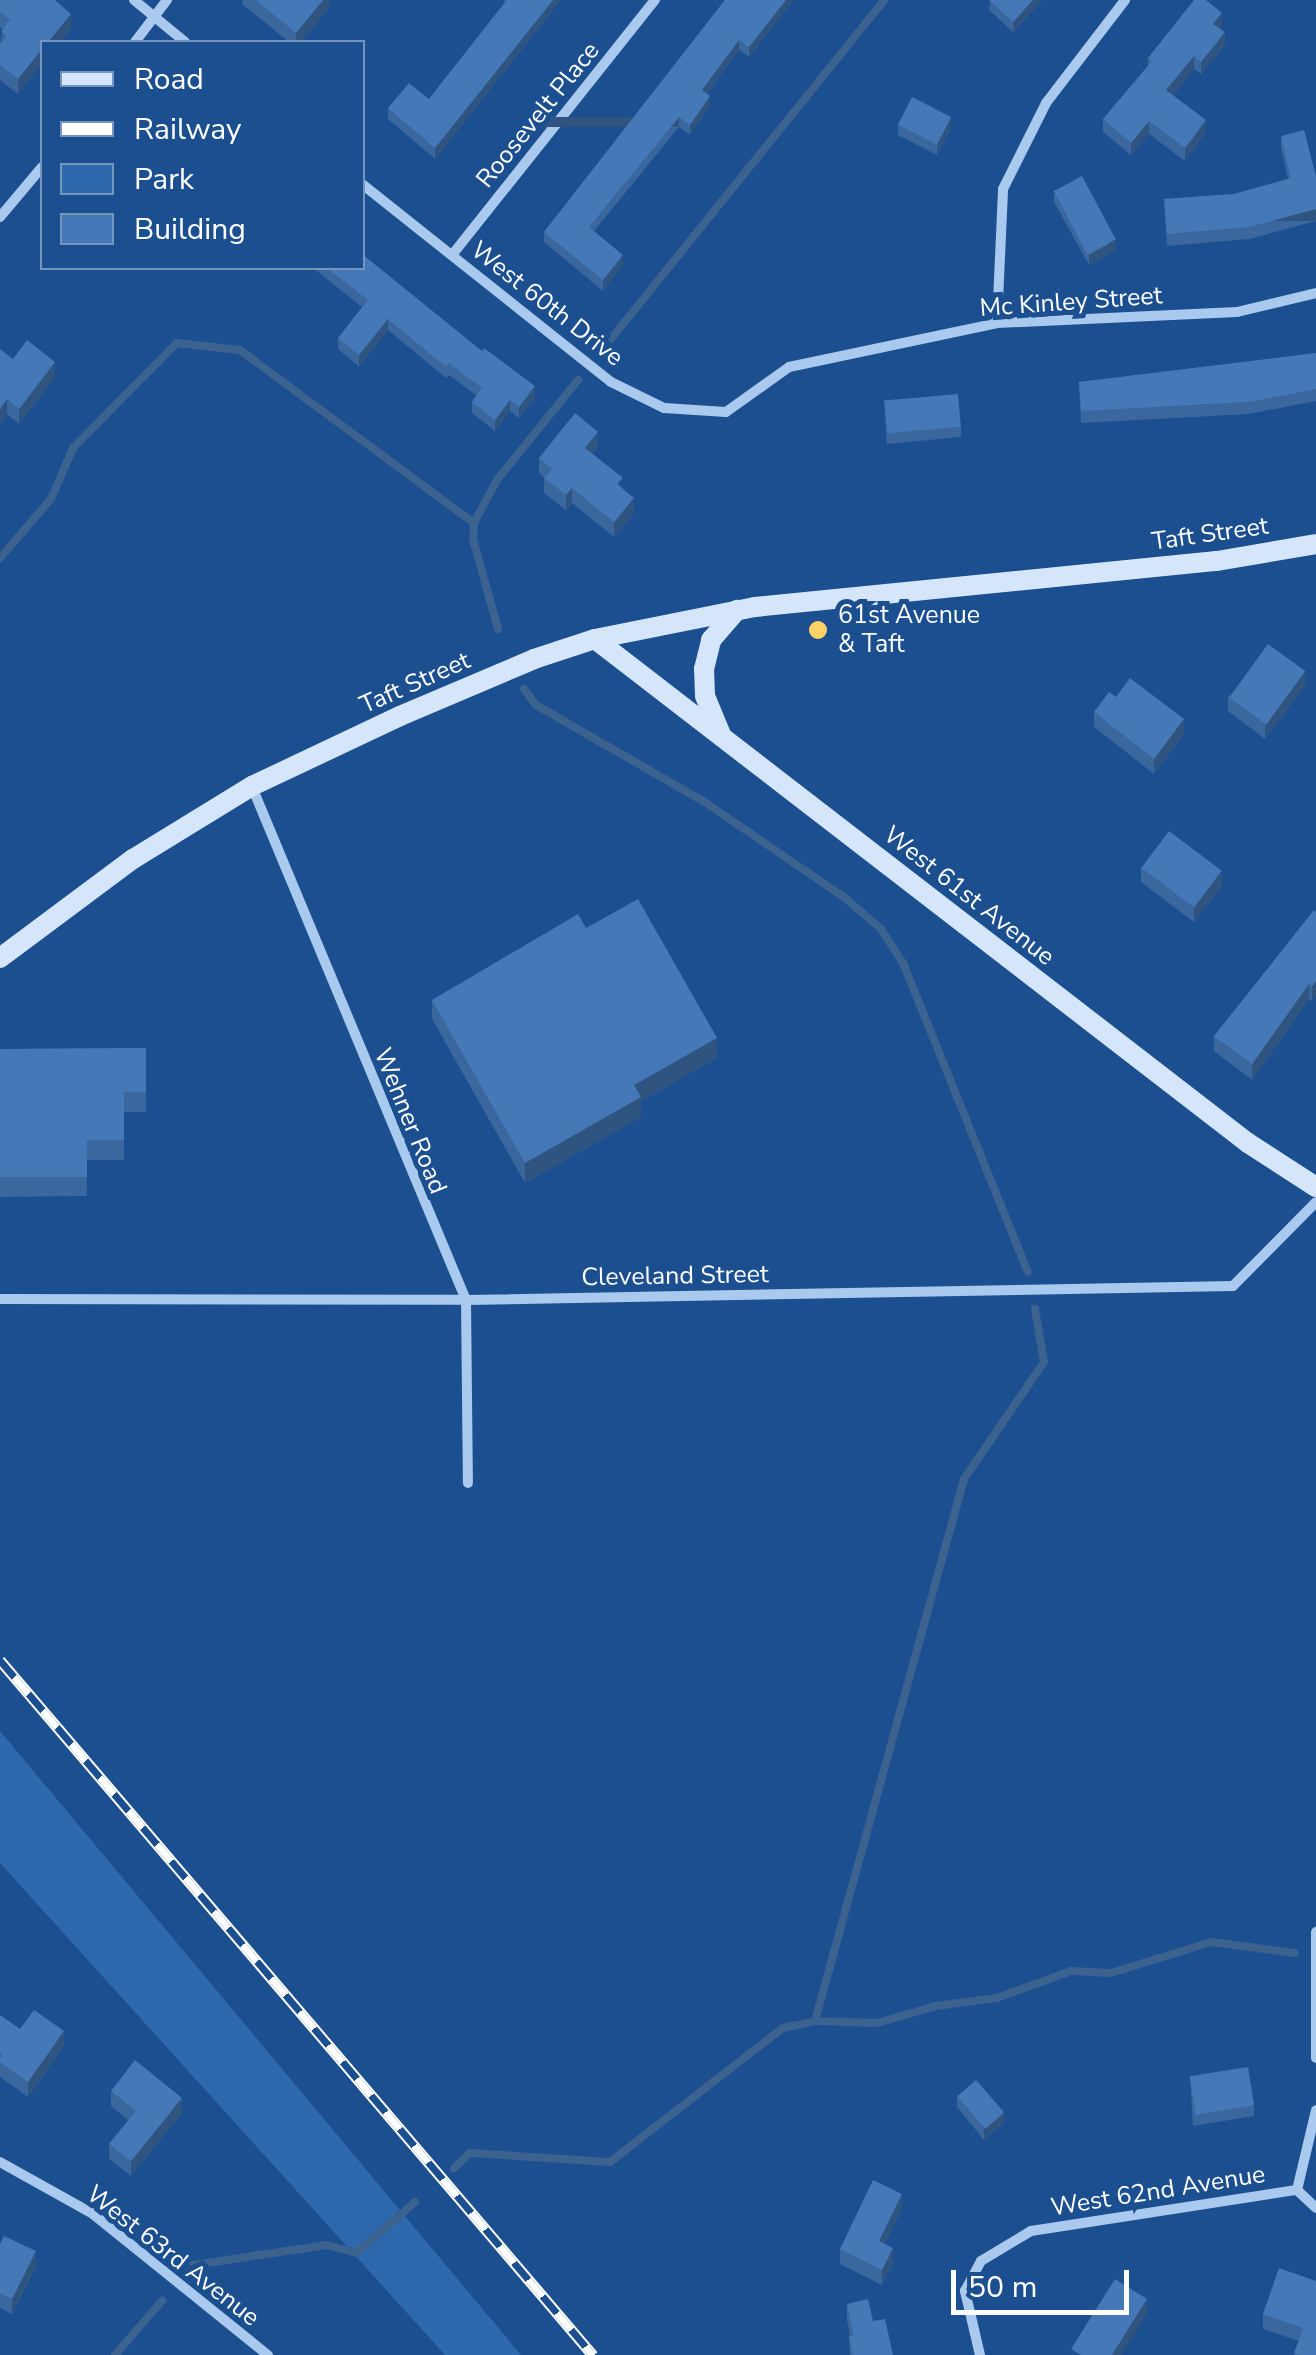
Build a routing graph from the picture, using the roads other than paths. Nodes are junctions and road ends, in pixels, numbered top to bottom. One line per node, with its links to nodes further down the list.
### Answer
1 (134, 0): 5 (street)
2 (167, 0): 5 (street)
3 (655, 0): 11 (street, Roosevelt Place)
4 (1125, 0): 13 (street)
5 (154, 18): 6 (street); 7 (street)
6 (138, 40)
7 (182, 40)
8 (40, 169): 10 (street)
9 (365, 186): 11 (street, West 60th Drive)
10 (0, 217)
11 (452, 255): 14 (street, West 60th Drive)
12 (1316, 294): 13 (street, Mc Kinley Street)
13 (997, 323): 14 (street, Mc Kinley Street)
14 (726, 412)
15 (1316, 544): 16 (main road, Taft Street)
16 (737, 610): 17 (main road, Taft Street); 18 (main road)
17 (596, 639): 18 (main road, West 61st Avenue); 19 (main road, Taft Street)
18 (722, 738): 21 (main road, West 61st Avenue)
19 (252, 786): 20 (main road, Taft Street); 24 (street, Wehner Road)
20 (0, 958)
21 (1316, 1186)
22 (1316, 1202): 24 (street, Cleveland Street)
23 (0, 1299): 24 (street, Cleveland Street)
24 (466, 1300): 25 (street, Wehner Road)
25 (468, 1483)
26 (1316, 1932): 27 (street)
27 (1316, 2058)
28 (1316, 2110): 30 (street)
29 (0, 2162): 32 (street, West 63rd Avenue)
30 (1297, 2190): 31 (street, West 62nd Avenue); 33 (street, West 62nd Avenue)
31 (1316, 2208)
32 (268, 2355)
33 (980, 2355)

